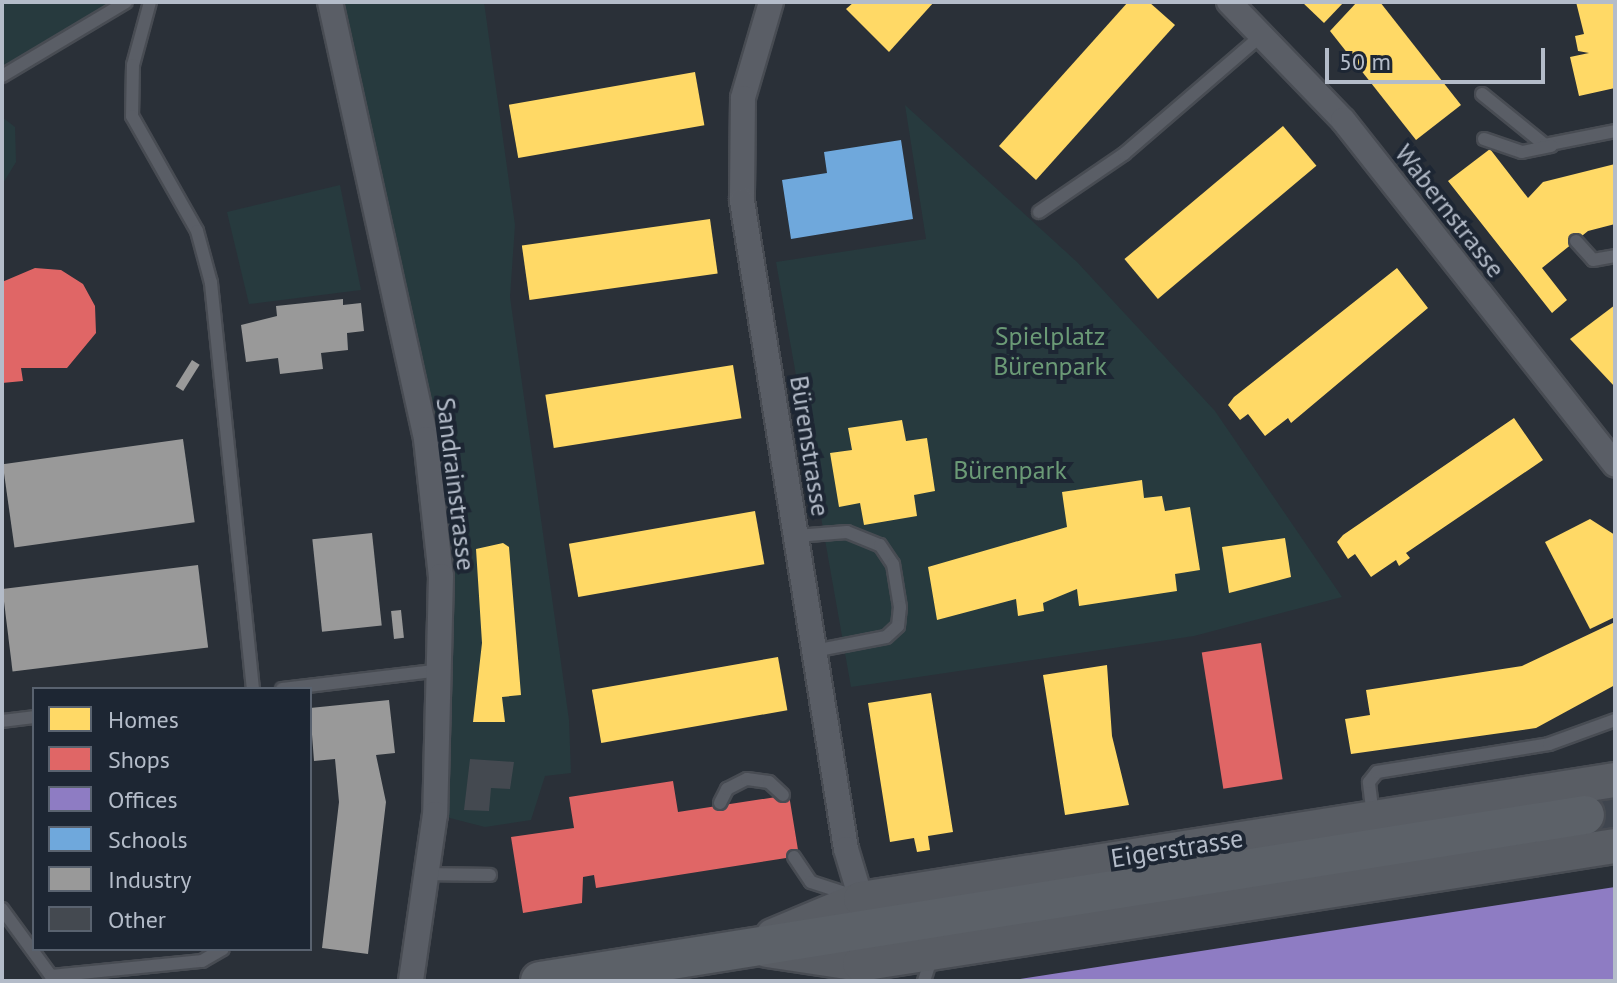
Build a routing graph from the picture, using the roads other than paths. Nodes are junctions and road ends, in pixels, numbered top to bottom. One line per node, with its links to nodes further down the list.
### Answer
1 (126, 2): 7 (lane)
2 (150, 2): 19 (lane)
3 (330, 2): 18 (street, Sandrainstrasse)
4 (771, 2): 16 (street, Bürenstrasse)
5 (1229, 2): 6 (street, Wabernstrasse)
6 (1263, 34): 12 (lane); 15 (street, Wabernstrasse)
7 (2, 76)
8 (1482, 94): 11 (lane)
9 (1615, 131): 11 (lane)
10 (1484, 139): 11 (lane)
11 (1554, 145)
12 (1039, 212)
13 (1576, 241): 14 (lane)
14 (1615, 256)
15 (1615, 465)
16 (796, 536): 17 (street, Bürenstrasse); 17 (lane)
17 (814, 651): 32 (street, Bürenstrasse)
18 (442, 670): 20 (lane); 30 (street, Sandrainstrasse)
19 (253, 687)
20 (299, 687)
21 (32, 717): 23 (lane)
22 (1615, 720): 27 (lane)
23 (2, 721)
24 (1611, 784): 27 (main road, Eigerstrasse)
25 (783, 795): 26 (lane)
26 (720, 803)
27 (1374, 817): 32 (main road, Eigerstrasse)
28 (1606, 836): 34 (main road, Eigerstrasse); 38 (main road, Eigerstrasse)
29 (794, 857): 32 (lane)
30 (427, 874): 31 (lane); 40 (street, Sandrainstrasse)
31 (490, 875)
32 (861, 899): 34 (main road, Eigerstrasse)
33 (2, 909): 35 (lane)
34 (746, 947): 39 (main road, Eigerstrasse); 41 (main road, Eigerstrasse)
35 (32, 950)
36 (33, 951): 37 (lane)
37 (220, 951)
38 (929, 968): 39 (main road, Eigerstrasse)
39 (864, 973)
40 (411, 981)
41 (540, 981)

